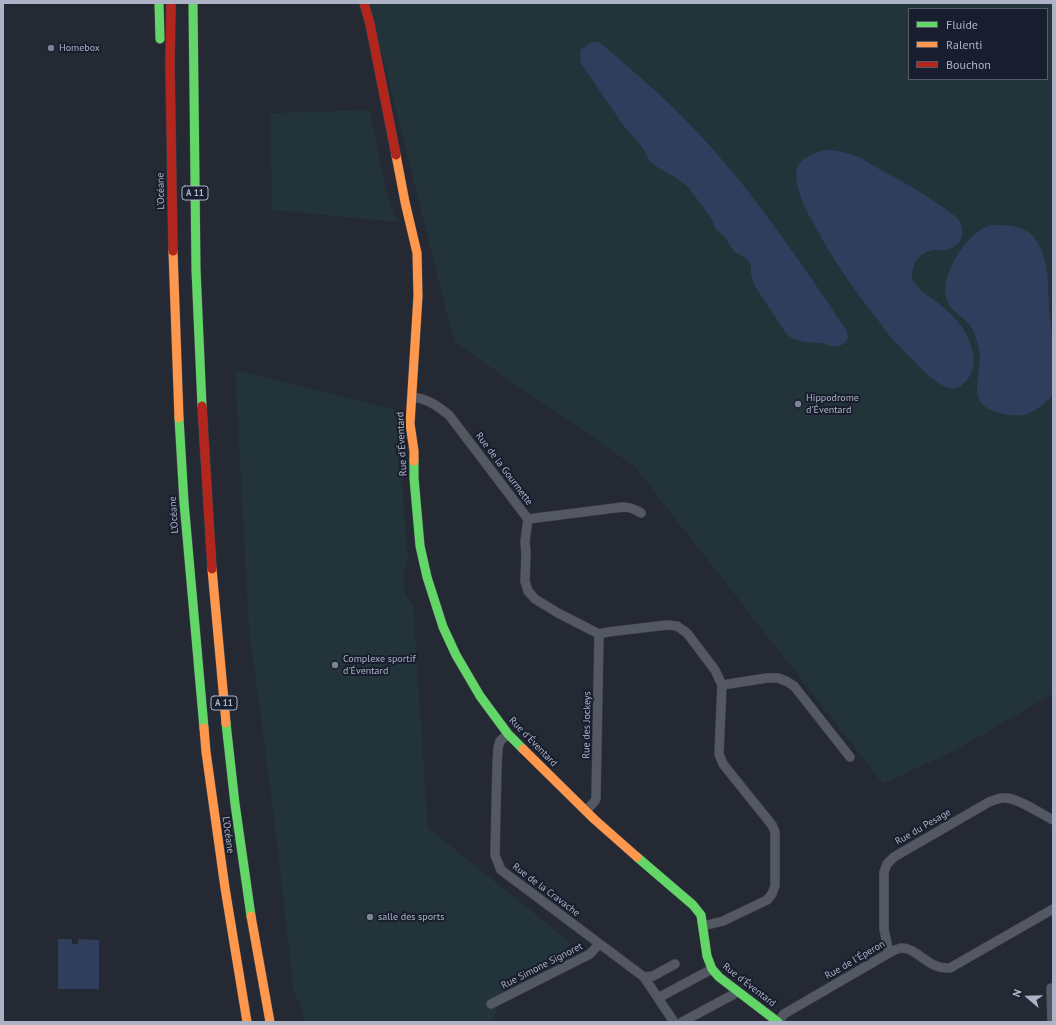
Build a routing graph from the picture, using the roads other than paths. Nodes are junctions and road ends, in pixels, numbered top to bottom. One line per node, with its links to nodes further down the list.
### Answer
1 (159, 3): 5 (main road)
2 (171, 3): 5 (main road, L’Océane / A 11)
3 (193, 3): 27 (main road, L’Océane / A 11)
4 (364, 3): 6 (main road, Rue d'Éventard)
5 (170, 65): 26 (main road, L’Océane / A 11)
6 (412, 397): 8 (street, Rue de la Gourmette); 11 (main road, Rue d'Éventard)
7 (641, 513): 8 (street)
8 (528, 519): 9 (street, Rue de la Gourmette)
9 (599, 634): 10 (street); 13 (street, Rue des Jockeys)
10 (722, 685): 12 (street); 16 (street)
11 (508, 734): 13 (main road, Rue d'Éventard); 17 (street, Rue de la Cravache)
12 (850, 757)
13 (586, 811): 16 (main road, Rue d'Éventard)
14 (1053, 820): 18 (street, Rue du Pesage)
15 (1053, 910): 18 (street, Rue de l'Éperon)
16 (703, 926): 20 (main road, Rue d'Éventard)
17 (599, 944): 21 (street, Rue de la Cravache); 25 (street, Rue Simone Signoret)
18 (889, 953): 30 (street, Rue de l'Éperon)
19 (675, 964): 21 (street)
20 (712, 969): 23 (main road, Rue d'Éventard); 24 (street)
21 (644, 977): 24 (street)
22 (1051, 988): 31 (street)
23 (738, 992): 29 (street); 30 (main road, Rue d'Éventard)
24 (658, 998): 28 (street)
25 (491, 1004)
26 (247, 1022)
27 (270, 1022)
28 (674, 1022)
29 (682, 1022)
30 (778, 1022)
31 (1052, 1022)

